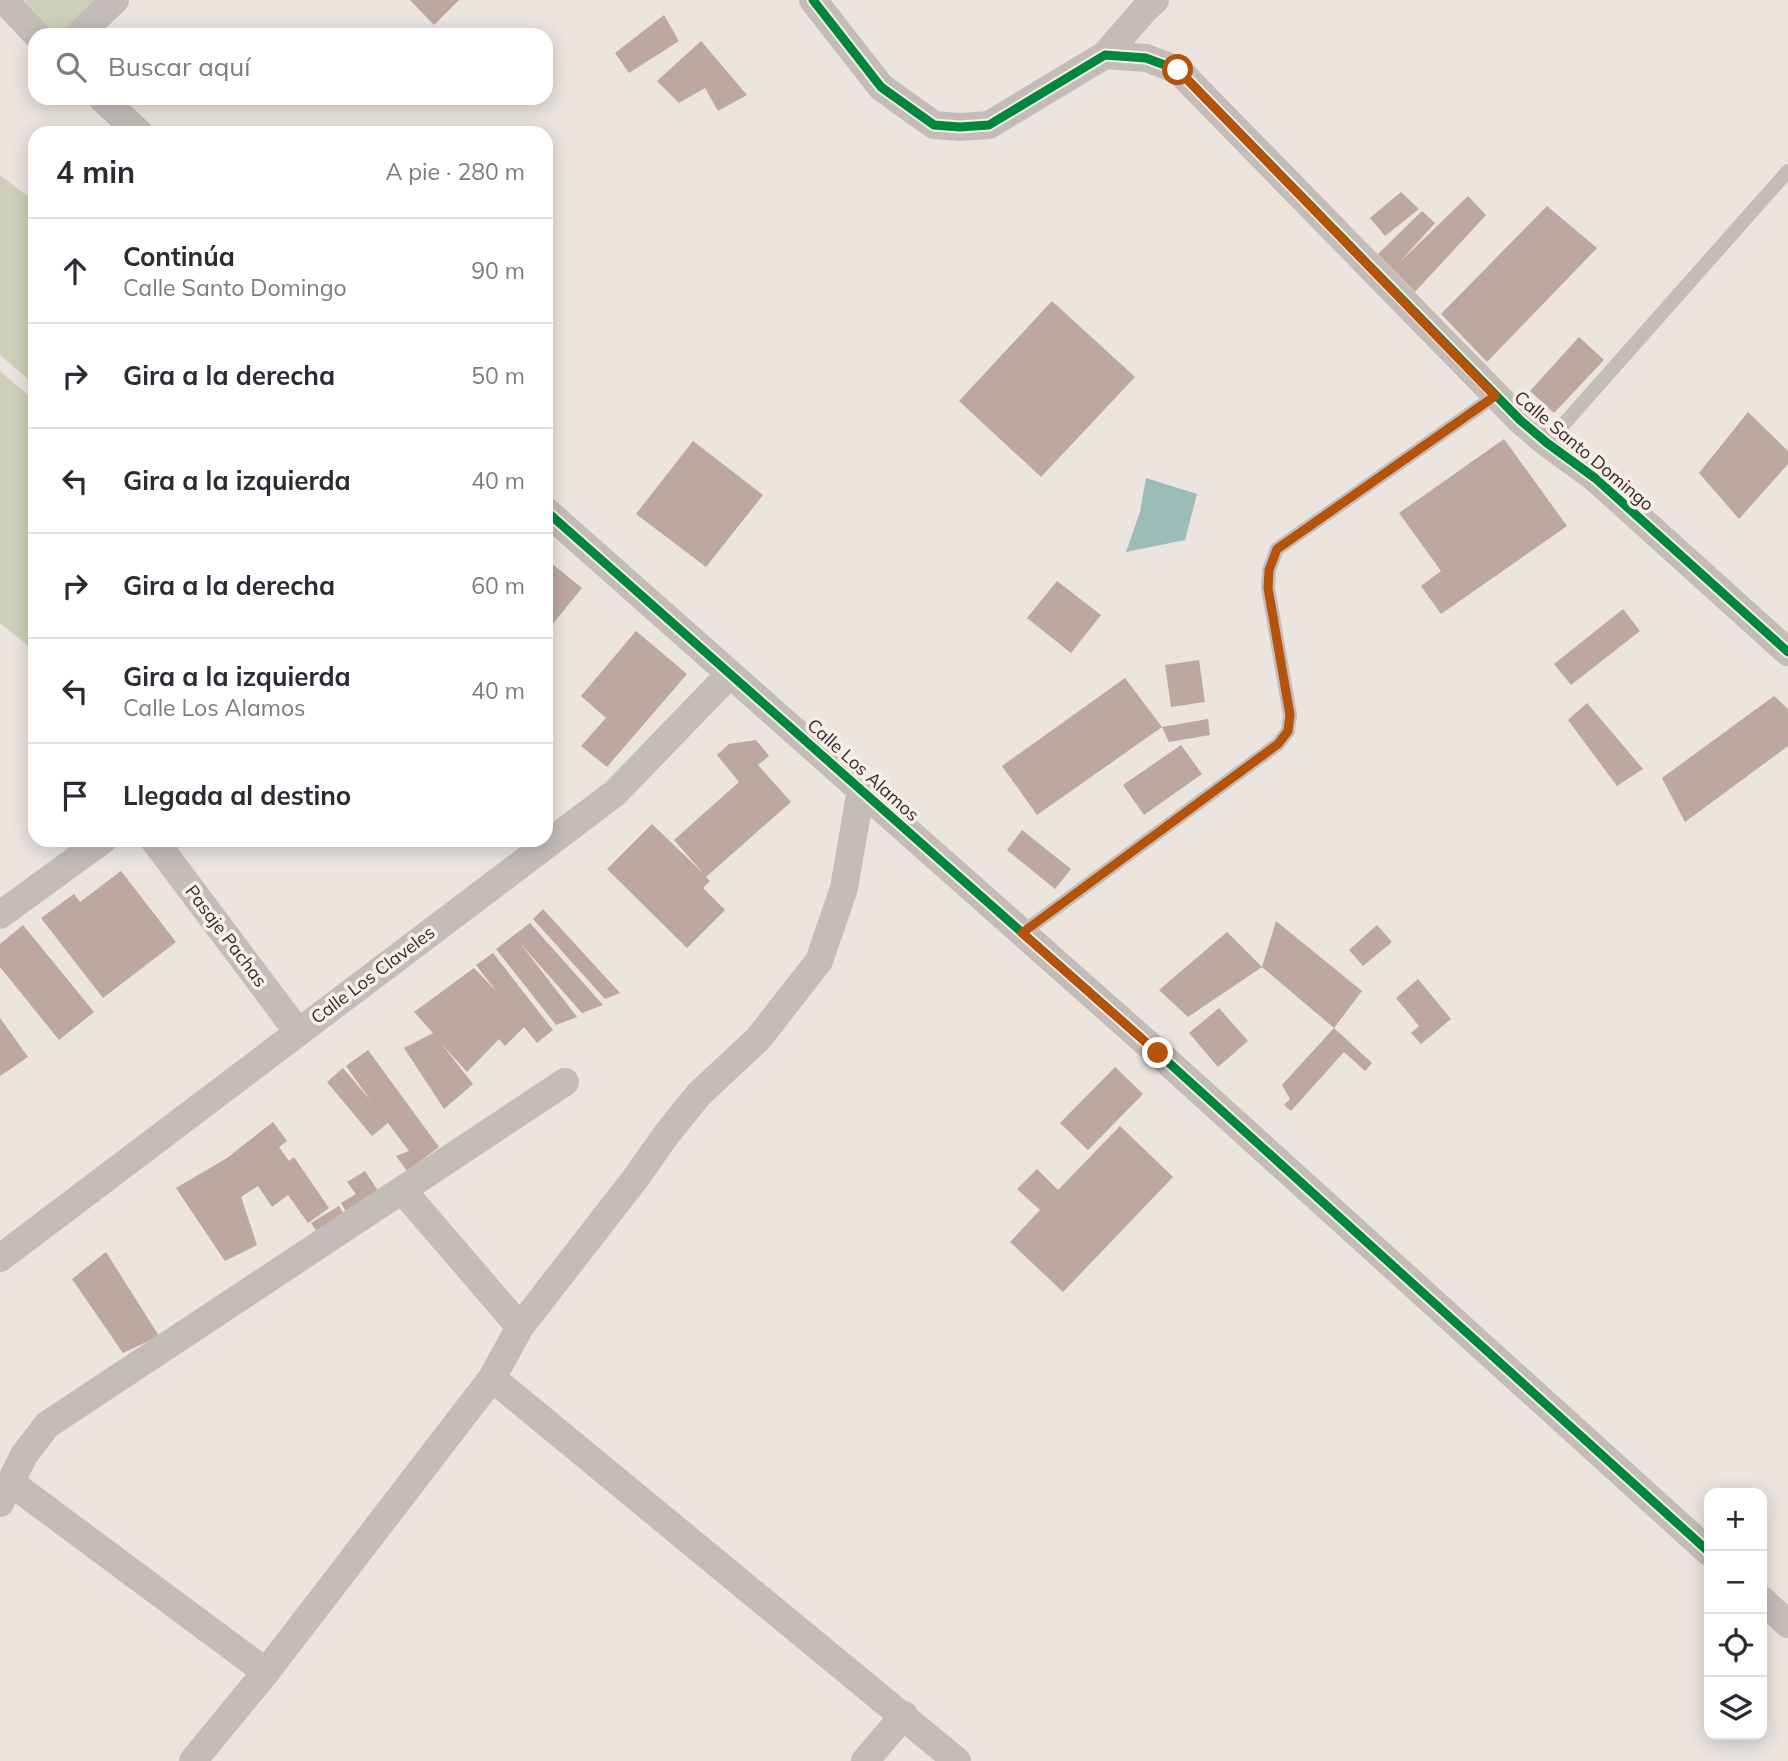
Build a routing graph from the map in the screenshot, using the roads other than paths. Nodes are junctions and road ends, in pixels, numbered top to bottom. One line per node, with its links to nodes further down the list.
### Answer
1 (4, 0): 5 (street)
2 (115, 0): 6 (street)
3 (813, 0): 7 (street)
4 (1155, 0): 7 (street)
5 (30, 28)
6 (85, 28)
7 (1105, 55): 11 (street, Calle Santo Domingo)
8 (109, 105): 9 (street)
9 (132, 126)
10 (1788, 171): 12 (lane)
11 (1495, 396): 12 (street, Calle Santo Domingo); 22 (lane)
12 (1547, 443): 14 (street, Calle Santo Domingo)
13 (553, 517): 15 (street, Calle Los Alamos)
14 (1788, 652)
15 (730, 674): 16 (street, Calle Los Alamos); 17 (street, Calle Los Claveles)
16 (861, 790): 22 (street, Calle Los Alamos); 27 (street)
17 (553, 840)
18 (93, 847): 21 (street)
19 (159, 847): 23 (street, Pasaje Pachas)
20 (543, 847): 23 (street, Calle Los Claveles)
21 (0, 915)
22 (1022, 933): 30 (street, Calle Los Alamos)
23 (298, 1032): 26 (street, Calle Los Claveles)
24 (565, 1082): 25 (street)
25 (404, 1191): 27 (street); 29 (street)
26 (0, 1258)
27 (520, 1326): 28 (street)
28 (492, 1378): 33 (street); 34 (street)
29 (5, 1493): 33 (street)
30 (1708, 1551)
31 (1767, 1605): 32 (street)
32 (1788, 1624)
33 (266, 1672): 35 (street)
34 (904, 1715): 36 (street); 37 (street)
35 (193, 1761)
36 (864, 1761)
37 (957, 1761)

